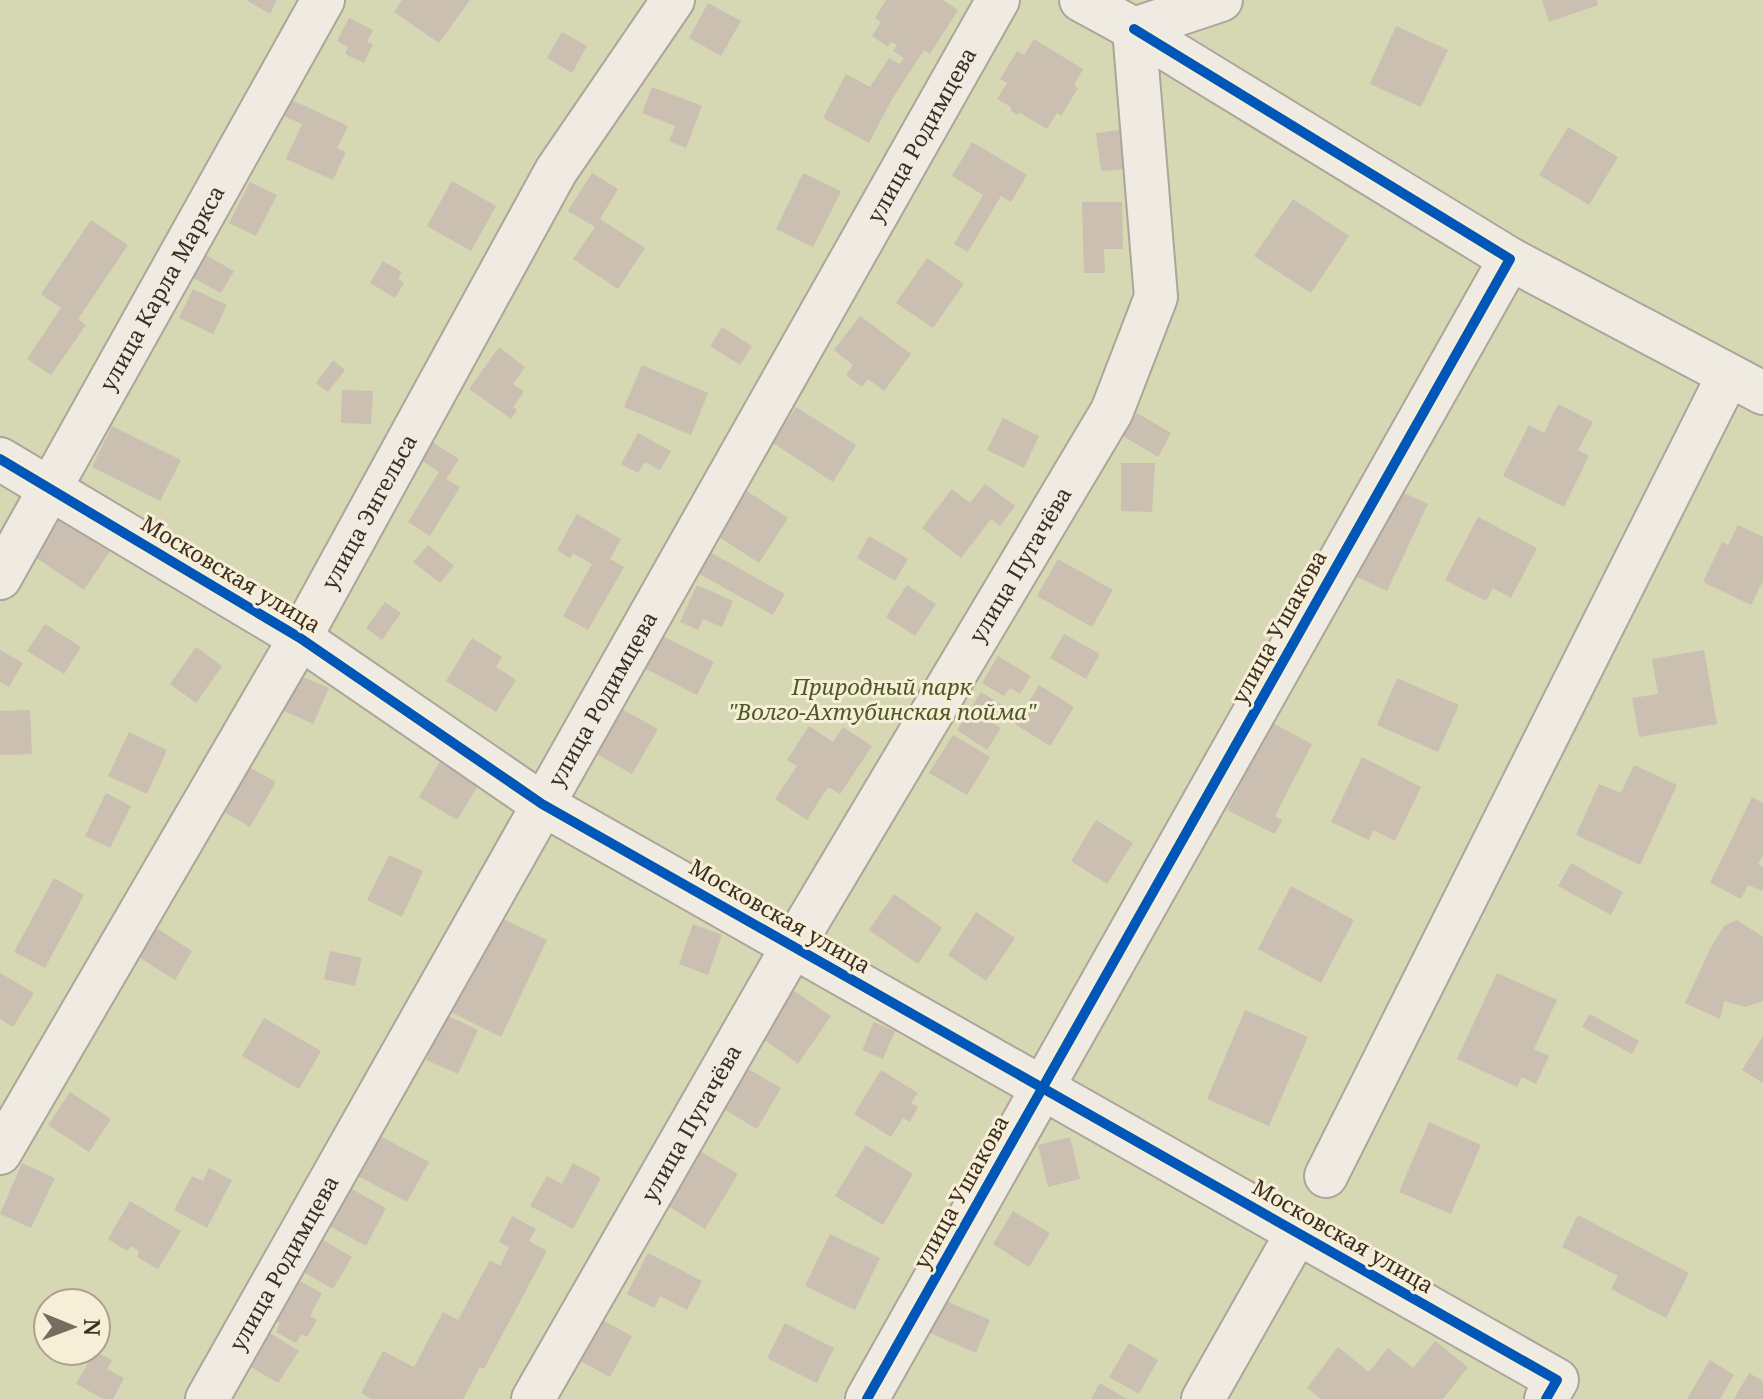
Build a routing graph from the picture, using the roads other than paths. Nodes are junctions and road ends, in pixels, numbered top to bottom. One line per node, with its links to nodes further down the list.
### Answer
1 (323, 0): 10 (street, улица Карла Маркса)
2 (673, 0): 12 (street, улица Энгельса)
3 (998, 0): 13 (street, улица Родимцева)
4 (1081, 0): 6 (street)
5 (1221, 0): 6 (street)
6 (1134, 29): 7 (street); 14 (street, улица Пугачёва)
7 (1510, 259): 8 (street); 15 (street, улица Ушакова)
8 (1745, 384): 17 (street)
9 (0, 459): 10 (street, Московская улица)
10 (51, 489): 11 (street, улица Карла Маркса); 12 (street, Московская улица)
11 (0, 578)
12 (300, 638): 13 (street, Московская улица); 16 (street, улица Энгельса)
13 (542, 804): 14 (street, Московская улица); 20 (street, улица Родимцева)
14 (793, 946): 15 (street, Московская улица); 21 (street, улица Пугачёва)
15 (1042, 1088): 18 (street, Московская улица); 22 (street, улица Ушакова)
16 (0, 1153)
17 (1326, 1176)
18 (1297, 1233): 19 (street, Московская улица); 23 (street)
19 (1551, 1390)
20 (207, 1399)
21 (533, 1399)
22 (867, 1399)
23 (1203, 1399)

